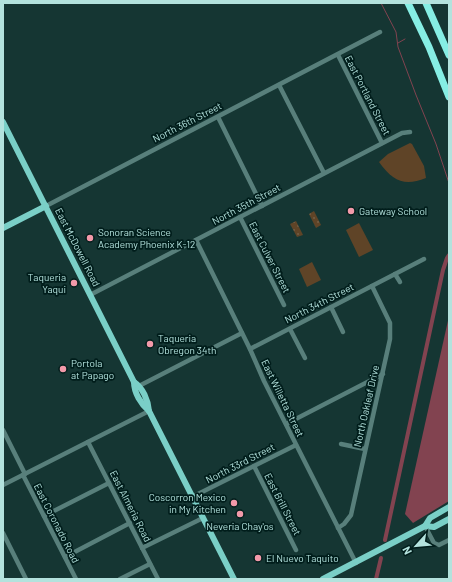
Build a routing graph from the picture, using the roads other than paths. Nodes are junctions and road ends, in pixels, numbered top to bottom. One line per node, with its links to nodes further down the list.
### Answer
1 (408, 3): 7 (highway)
2 (426, 3): 5 (highway)
3 (380, 32): 4 (street, North 36th Street)
4 (338, 55): 6 (street, North 36th Street); 11 (street, East Portland Street)
5 (449, 55)
6 (280, 85): 8 (street, North 36th Street); 12 (street)
7 (449, 98)
8 (218, 117): 13 (street, North 36th Street); 14 (street)
9 (3, 122): 13 (main road, East McDowell Road)
10 (410, 132): 11 (street, North 35th Street)
11 (382, 143): 12 (street, North 35th Street)
12 (324, 173): 14 (street, North 35th Street)
13 (46, 206): 16 (main road, North 36th Street); 22 (main road, East McDowell Road)
14 (262, 206): 15 (street, North 35th Street)
15 (240, 217): 17 (street, North 35th Street); 23 (street, East Culver Street)
16 (3, 228)
17 (196, 240): 22 (street, North 35th Street); 27 (street, East Willetta Street)
18 (424, 259): 19 (street, North 34th Street)
19 (395, 274): 20 (street); 21 (street, North 34th Street)
20 (400, 282)
21 (372, 286): 24 (street, North 34th Street); 30 (street, North Oakleaf Drive)
22 (90, 295): 31 (main road, East McDowell Road)
23 (284, 305)
24 (331, 307): 25 (street, North 34th Street); 26 (street)
25 (290, 328): 28 (street, North 34th Street); 29 (street)
26 (344, 332)
27 (242, 333): 28 (street, East Willetta Street); 31 (street)
28 (250, 349): 33 (street, East Willetta Street)
29 (306, 358)
30 (383, 374): 33 (street); 38 (street, North Oakleaf Drive)
31 (136, 385): 32 (main road, East McDowell Road)
32 (149, 411): 35 (street); 43 (main road, East McDowell Road)
33 (286, 424): 37 (street, East Willetta Street)
34 (3, 430): 40 (street, East Coronado Road)
35 (88, 442): 40 (street); 41 (street, East Almeria Road)
36 (342, 444): 38 (street)
37 (296, 445): 39 (street, North 33rd Street); 50 (street, East Willetta Street)
38 (365, 450): 50 (street, North Oakleaf Drive)
39 (254, 466): 43 (street, North 33rd Street); 54 (street, East Brill Street)
40 (24, 474): 42 (street); 45 (street, East Coronado Road)
41 (109, 483): 45 (street); 48 (street, East Almeria Road)
42 (3, 485)
43 (192, 497): 46 (main road, East McDowell Road)
44 (449, 507): 49 (main road)
45 (44, 516): 55 (street, East Coronado Road)
46 (203, 518): 53 (street); 62 (main road, East McDowell Road)
47 (449, 519): 49 (main road)
48 (130, 524): 53 (street, East Almeria Road); 55 (street)
49 (425, 526): 52 (street); 56 (main road)
50 (338, 528): 56 (street, East Willetta Street)
51 (3, 533): 58 (street)
52 (449, 540)
53 (142, 548): 57 (street, East Almeria Road)
54 (296, 550)
55 (65, 557): 59 (street, East Coronado Road)
56 (356, 563): 63 (main road)
57 (150, 564): 60 (street); 61 (street, East Almeria Road)
58 (26, 579)
59 (76, 579)
60 (120, 579)
61 (158, 579)
62 (234, 579)
63 (323, 579)

